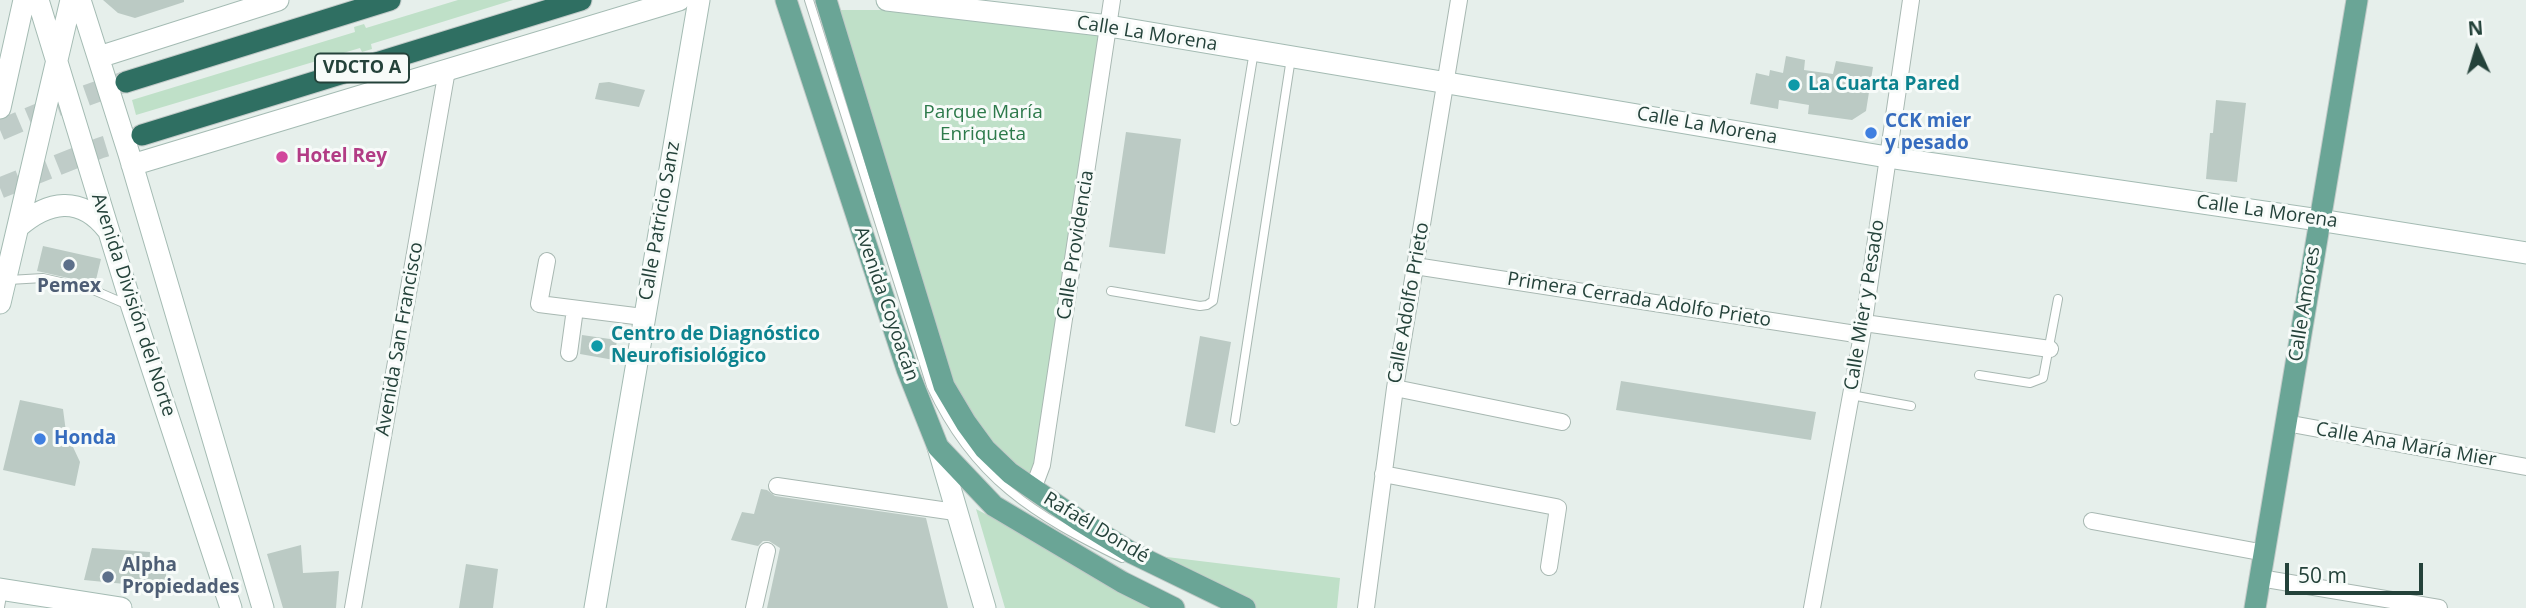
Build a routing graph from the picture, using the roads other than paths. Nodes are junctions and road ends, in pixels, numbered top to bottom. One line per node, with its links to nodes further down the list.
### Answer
1 (24, 0): 27 (street)
2 (38, 0): 23 (street, Avenida División del Norte)
3 (71, 0): 23 (street)
4 (80, 0): 21 (street, Avenida División del Norte)
5 (278, 0): 21 (street)
6 (390, 0): 26 (highway, VDCTO A)
7 (581, 0): 28 (highway, VDCTO A)
8 (679, 0): 24 (street)
9 (699, 0): 43 (street, Calle Patricio Sanz)
10 (786, 0): 55 (main road, Avenida Coyoacán)
11 (809, 0): 67 (lane)
12 (826, 0): 53 (main road, Avenida Coyoacán)
13 (887, 0): 18 (street, Calle La Morena)
14 (1112, 0): 19 (street, Calle Providencia)
15 (1459, 0): 25 (street, Calle Adolfo Prieto)
16 (1911, 0): 29 (street, Calle Mier y Pesado)
17 (2357, 0): 31 (main road, Calle Amores)
18 (909, 2): 19 (street, Calle La Morena)
19 (1109, 26): 20 (street, Calle La Morena); 59 (street, Calle Providencia)
20 (1254, 51): 22 (street, Calle La Morena); 38 (lane)
21 (99, 57): 30 (street, Avenida División del Norte)
22 (1292, 57): 25 (street, Calle La Morena); 51 (lane)
23 (57, 64): 32 (street); 33 (street, Avenida División del Norte)
24 (447, 70): 30 (street); 72 (street, Avenida San Francisco)
25 (1446, 81): 29 (street, Calle La Morena); 36 (street, Calle Adolfo Prieto)
26 (126, 82)
27 (1, 101)
28 (142, 135)
29 (1887, 157): 31 (street, Calle La Morena); 44 (street, Calle Mier y Pesado)
30 (132, 165): 71 (street, Avenida División del Norte)
31 (2319, 220): 34 (street, Calle La Morena); 54 (main road, Calle Amores)
32 (18, 227): 33 (street); 37 (street)
33 (111, 237): 41 (street, Avenida División del Norte)
34 (2526, 253)
35 (547, 261): 42 (street)
36 (1415, 266): 44 (street, Primera Cerrada Adolfo Prieto); 48 (street, Calle Adolfo Prieto)
37 (6, 280): 40 (street); 41 (lane)
38 (1111, 290)
39 (2058, 299): 45 (lane)
40 (0, 303)
41 (132, 307): 70 (street, Avenida División del Norte)
42 (575, 309): 43 (street); 46 (street)
43 (643, 317): 73 (street, Calle Patricio Sanz)
44 (1863, 329): 45 (street, Primera Cerrada Adolfo Prieto); 49 (street, Calle Mier y Pesado)
45 (2050, 349): 47 (lane)
46 (569, 353)
47 (1979, 375)
48 (1395, 388): 52 (street); 57 (street, Calle Adolfo Prieto)
49 (1851, 395): 50 (lane); 79 (street, Calle Mier y Pesado)
50 (1911, 406)
51 (1235, 421)
52 (1562, 422)
53 (966, 423): 59 (main road, Rafaél Dondé)
54 (2286, 423): 56 (street, Calle Ana María Mier); 63 (main road, Calle Amores)
55 (938, 447): 60 (street, Avenida Coyoacán); 76 (main road, Rafaél Dondé)
56 (2526, 467)
57 (1383, 474): 64 (street); 78 (street, Calle Adolfo Prieto)
58 (777, 486): 60 (street)
59 (1033, 489): 77 (main road, Rafaél Dondé)
60 (956, 512): 75 (street, Avenida Coyoacán)
61 (2092, 521): 63 (street)
62 (767, 551): 74 (street)
63 (2264, 553): 65 (main road, Calle Amores)
64 (1549, 567)
65 (2260, 578): 80 (main road, Calle Amores); 81 (street)
66 (1, 595): 68 (street)
67 (1198, 596)
68 (60, 603): 69 (street)
69 (121, 608)
70 (231, 608)
71 (263, 608)
72 (353, 608)
73 (596, 608)
74 (754, 608)
75 (985, 608)
76 (1174, 608)
77 (1245, 608)
78 (1366, 608)
79 (1812, 608)
80 (2255, 608)
81 (2439, 608)

